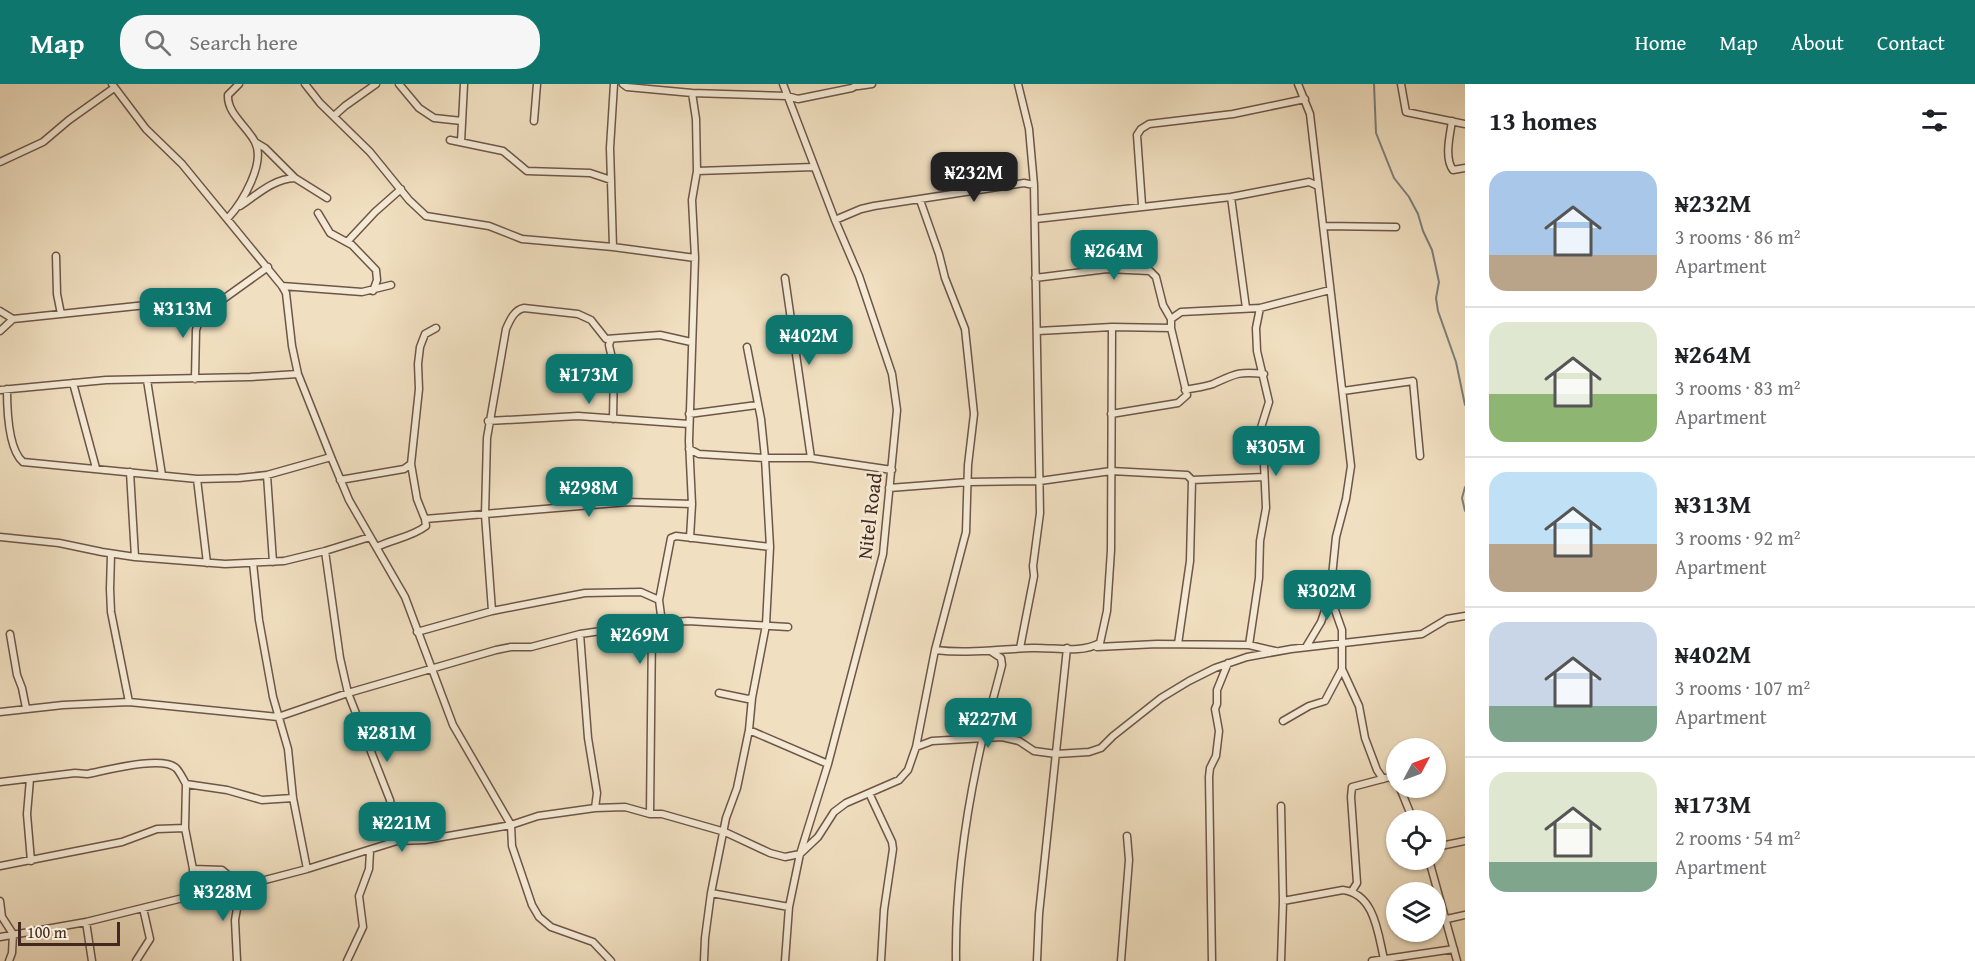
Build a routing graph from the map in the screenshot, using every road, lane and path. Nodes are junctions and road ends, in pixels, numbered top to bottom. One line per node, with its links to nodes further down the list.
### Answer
1 (239, 84): 25 (street)
2 (305, 84): 19 (street)
3 (376, 84): 19 (street)
4 (399, 84): 20 (street)
5 (464, 84): 20 (street)
6 (537, 84): 21 (street)
7 (614, 84): 33 (street)
8 (623, 84): 16 (street)
9 (783, 84): 17 (street, Nitel Road)
10 (872, 84): 14 (street)
11 (1018, 84): 31 (street)
12 (1298, 84): 18 (street)
13 (1401, 84): 22 (street)
14 (858, 85): 17 (street)
15 (113, 86): 27 (street); 44 (street)
16 (692, 93): 17 (street); 30 (street)
17 (787, 96): 28 (street, Nitel Road)
18 (1305, 99): 36 (street); 41 (street)
19 (335, 115): 37 (street)
20 (462, 121): 26 (street)
21 (534, 121)
22 (1452, 121): 23 (street); 29 (street)
23 (1465, 124)
24 (450, 140): 26 (street)
25 (255, 142): 32 (street); 42 (street)
26 (461, 142): 33 (street)
27 (0, 162)
28 (814, 167): 30 (street); 46 (street, Nitel Road)
29 (1465, 168)
30 (697, 171): 52 (street)
31 (1034, 175): 34 (street); 35 (street)
32 (295, 178): 39 (street); 42 (street)
33 (611, 180): 50 (street)
34 (1024, 183): 35 (street); 40 (street)
35 (1034, 185): 45 (street)
36 (1317, 186): 38 (street); 47 (street)
37 (401, 189): 49 (street); 50 (street)
38 (1231, 197): 41 (street); 61 (street)
39 (327, 198)
40 (920, 200): 46 (street); 106 (street)
41 (1142, 205): 45 (street)
42 (237, 208): 44 (street)
43 (318, 213): 49 (street)
44 (228, 218): 53 (street)
45 (1036, 219): 55 (street)
46 (835, 220): 96 (street, Nitel Road)
47 (1323, 226): 48 (street); 58 (street)
48 (1396, 227)
49 (347, 242): 59 (street)
50 (613, 247): 52 (street)
51 (56, 256): 64 (street)
52 (695, 258): 73 (street)
53 (267, 267): 57 (street); 60 (street)
54 (785, 278): 93 (street)
55 (1035, 278): 66 (street); 71 (street)
56 (391, 285): 59 (street)
57 (282, 286): 59 (street); 75 (street)
58 (1330, 290): 62 (street); 82 (street)
59 (373, 291)
60 (204, 306): 64 (street); 77 (street)
61 (1246, 308): 62 (street); 66 (street)
62 (1260, 308): 76 (street)
63 (0, 311): 65 (street)
64 (61, 314): 65 (street)
65 (13, 319): 70 (street)
66 (1171, 319): 69 (street)
67 (1112, 327): 69 (street); 71 (street); 85 (street)
68 (436, 328): 94 (street)
69 (1172, 328): 81 (street)
70 (0, 330)
71 (1038, 331): 105 (street)
72 (611, 339): 73 (street); 86 (street); 87 (street)
73 (691, 342): 84 (street)
74 (747, 347): 83 (street)
75 (298, 374): 77 (street); 91 (street)
76 (1264, 374): 81 (street); 101 (street)
77 (195, 379): 78 (street)
78 (147, 380): 79 (street); 99 (street)
79 (73, 384): 80 (street); 95 (street)
80 (3, 389): 95 (street)
81 (1185, 390): 85 (street)
82 (1343, 391): 90 (street); 122 (street)
83 (757, 405): 84 (street); 92 (street)
84 (689, 414): 88 (street)
85 (1111, 414): 97 (street)
86 (613, 419): 87 (street); 88 (street)
87 (488, 421): 109 (street)
88 (689, 424): 89 (street)
89 (689, 449): 92 (street); 108 (street)
90 (1420, 456)
91 (331, 457): 100 (street); 103 (street)
92 (765, 458): 93 (street); 115 (street)
93 (811, 458): 96 (street)
94 (411, 464): 103 (street); 110 (street)
95 (96, 468): 98 (street)
96 (892, 470): 107 (street, Nitel Road)
97 (1111, 471): 104 (street); 105 (street); 139 (street)
98 (130, 472): 99 (street); 118 (street)
99 (162, 475): 102 (street)
100 (267, 475): 102 (street); 120 (street)
101 (1264, 477): 104 (street); 135 (street)
102 (198, 479): 119 (street)
103 (340, 480): 112 (street)
104 (1192, 480): 134 (street)
105 (1040, 481): 106 (street); 137 (street)
106 (968, 482): 107 (street); 140 (street)
107 (890, 488): 158 (street, Nitel Road)
108 (692, 504): 109 (street); 113 (street)
109 (485, 515): 110 (street); 124 (street)
110 (425, 519): 114 (street)
111 (0, 537): 117 (street)
112 (370, 537): 114 (street); 116 (street)
113 (690, 538): 115 (street); 123 (street)
114 (376, 547): 130 (street)
115 (770, 547): 127 (street)
116 (325, 551): 120 (street); 146 (street)
117 (111, 554): 118 (street); 149 (street)
118 (135, 557): 119 (street)
119 (207, 562): 121 (street)
120 (273, 562): 121 (street)
121 (253, 563): 152 (street)
122 (1330, 596): 133 (street); 136 (street)
123 (659, 600): 124 (street); 126 (street)
124 (492, 611): 130 (street)
125 (1465, 616): 133 (street)
126 (662, 623): 127 (street); 129 (street)
127 (766, 625): 128 (street); 148 (street)
128 (788, 627)
129 (652, 628): 132 (street); 168 (street)
130 (417, 632): 145 (street)
131 (10, 634): 150 (street)
132 (580, 634): 145 (street); 167 (street)
133 (1342, 642): 136 (street); 144 (street)
134 (1178, 644): 135 (street); 139 (street)
135 (1249, 645): 142 (street)
136 (1306, 647): 142 (street)
137 (1020, 648): 138 (street); 141 (street)
138 (1067, 648): 139 (street); 157 (street)
139 (1091, 648)
140 (935, 650): 141 (street); 156 (street)
141 (992, 652): 155 (street)
142 (1279, 652): 143 (street)
143 (1228, 663): 157 (street); 211 (street)
144 (1342, 669): 153 (street); 159 (street)
145 (431, 670): 146 (street); 169 (street)
146 (348, 693): 152 (street); 173 (street)
147 (719, 693): 148 (street)
148 (752, 698): 154 (street)
149 (129, 702): 150 (street); 152 (street)
150 (26, 708): 151 (street)
151 (0, 712)
152 (278, 717): 165 (street)
153 (1283, 721)
154 (749, 730): 158 (street); 171 (street)
155 (983, 738): 156 (street); 157 (street); 208 (street)
156 (916, 747): 164 (street)
157 (1056, 754): 209 (street)
158 (828, 764): 177 (street, Nitel Road)
159 (1383, 778): 160 (street); 184 (street)
160 (1386, 778)
161 (30, 779): 162 (street); 163 (street); 178 (street)
162 (0, 782)
163 (186, 784): 165 (street); 170 (street)
164 (869, 793): 177 (street); 207 (street)
165 (293, 798): 181 (street)
166 (1281, 806): 188 (street)
167 (595, 808): 168 (street); 169 (street)
168 (650, 814): 171 (street)
169 (511, 825): 173 (street); 204 (street)
170 (185, 828): 178 (street); 180 (street)
171 (725, 832): 177 (street); 185 (street)
172 (1127, 836): 210 (street)
173 (397, 841): 176 (street)
174 (1465, 841): 175 (street)
175 (1446, 846)
176 (370, 850): 181 (street); 203 (street)
177 (800, 854): 189 (street, Nitel Road)
178 (31, 861): 179 (street)
179 (0, 866)
180 (193, 869): 183 (street); 186 (street)
181 (307, 869): 183 (street)
182 (1431, 870): 193 (street)
183 (241, 886): 186 (street); 202 (street)
184 (1353, 891): 188 (street); 198 (street)
185 (711, 892): 189 (street); 205 (street)
186 (193, 899): 190 (street)
187 (0, 901): 192 (street)
188 (1283, 901): 212 (street)
189 (789, 907): 206 (street, Nitel Road)
190 (143, 908): 194 (street); 201 (street)
191 (1465, 915): 193 (street)
192 (1, 917): 195 (street)
193 (1447, 919): 197 (street)
194 (86, 922): 195 (street); 200 (street)
195 (13, 934): 196 (street); 199 (street)
196 (0, 937)
197 (1454, 949): 198 (street); 214 (street)
198 (1384, 959): 213 (street)
199 (9, 961)
200 (92, 961)
201 (136, 961)
202 (237, 961)
203 (347, 961)
204 (610, 961)
205 (704, 961)
206 (785, 961)
207 (881, 961)
208 (956, 961)
209 (1037, 961)
210 (1122, 961)
211 (1212, 961)
212 (1281, 961)
213 (1372, 961)
214 (1457, 961)

